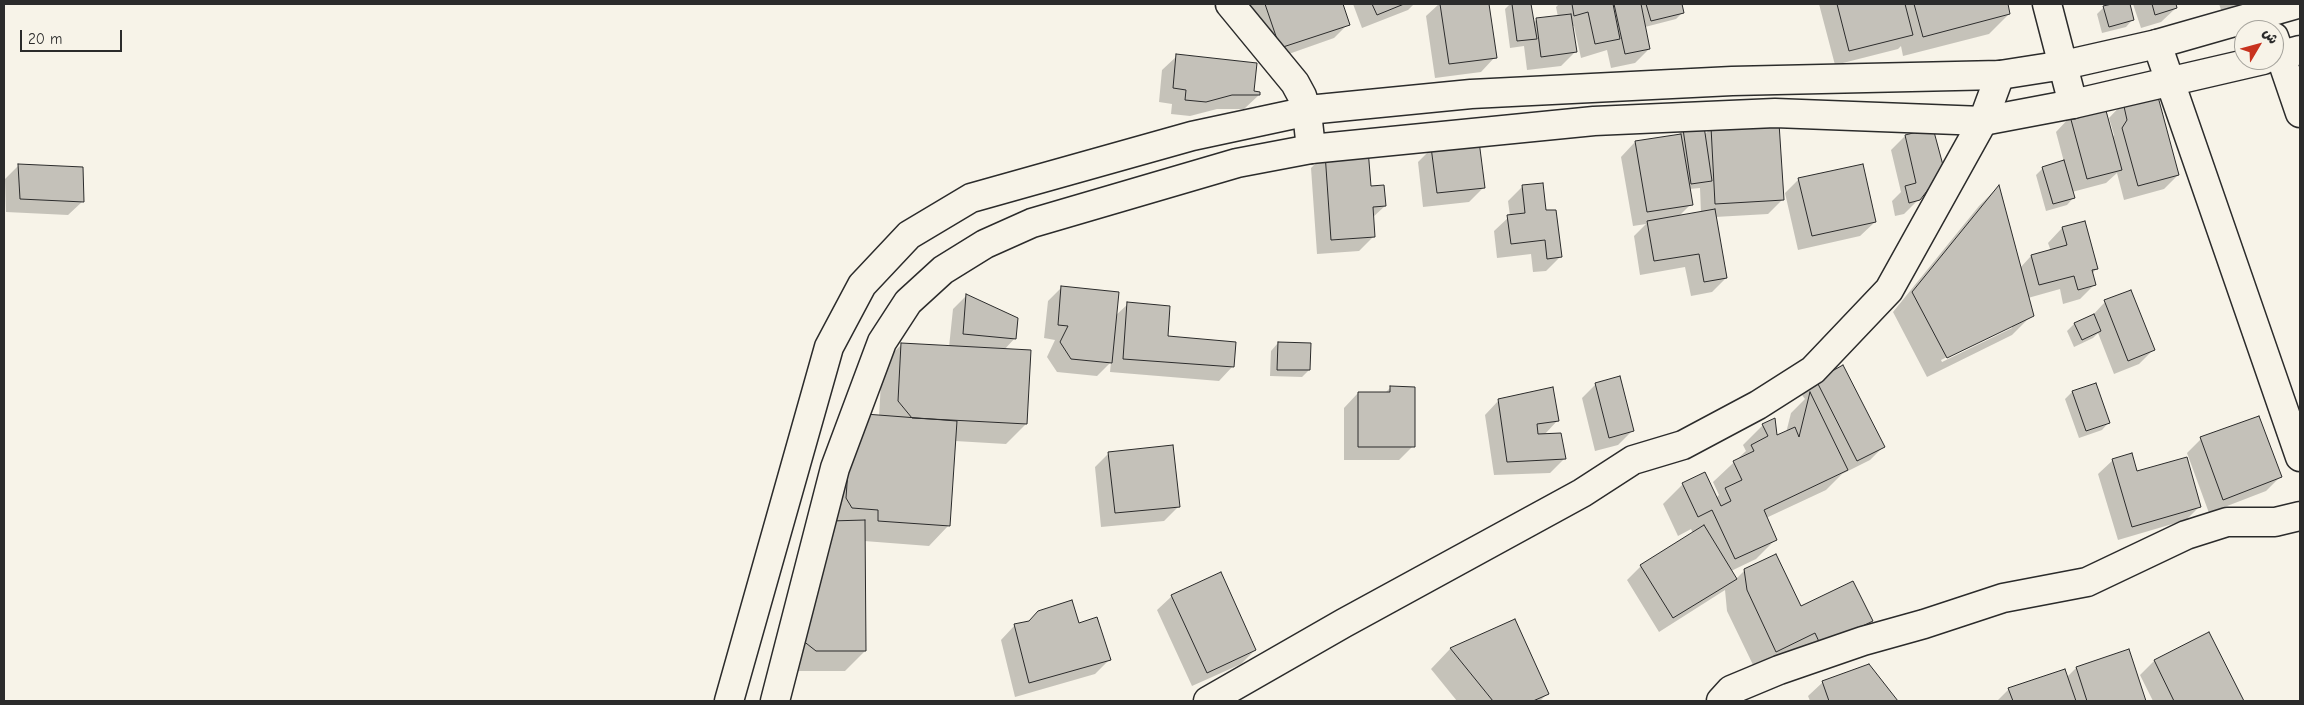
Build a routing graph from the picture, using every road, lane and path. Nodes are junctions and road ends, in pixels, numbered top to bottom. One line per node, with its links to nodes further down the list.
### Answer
1 (1230, 4): 13 (street)
2 (2047, 4): 8 (street)
3 (2297, 4): 4 (street)
4 (2284, 28)
5 (2234, 43): 6 (street)
6 (2157, 44): 8 (street); 11 (street)
7 (2234, 59): 11 (street)
8 (2064, 64): 10 (street); 12 (street)
9 (2284, 66): 14 (street)
10 (2000, 75): 13 (street); 15 (street)
11 (2169, 83): 12 (street); 17 (street)
12 (2073, 104): 15 (street)
13 (1307, 112): 16 (street); 19 (street)
14 (2300, 113)
15 (1983, 121): 16 (street); 21 (street)
16 (1311, 149): 20 (street)
17 (2300, 456)
18 (2300, 516): 22 (street)
19 (729, 701)
20 (775, 701)
21 (1208, 701)
22 (1721, 701)

